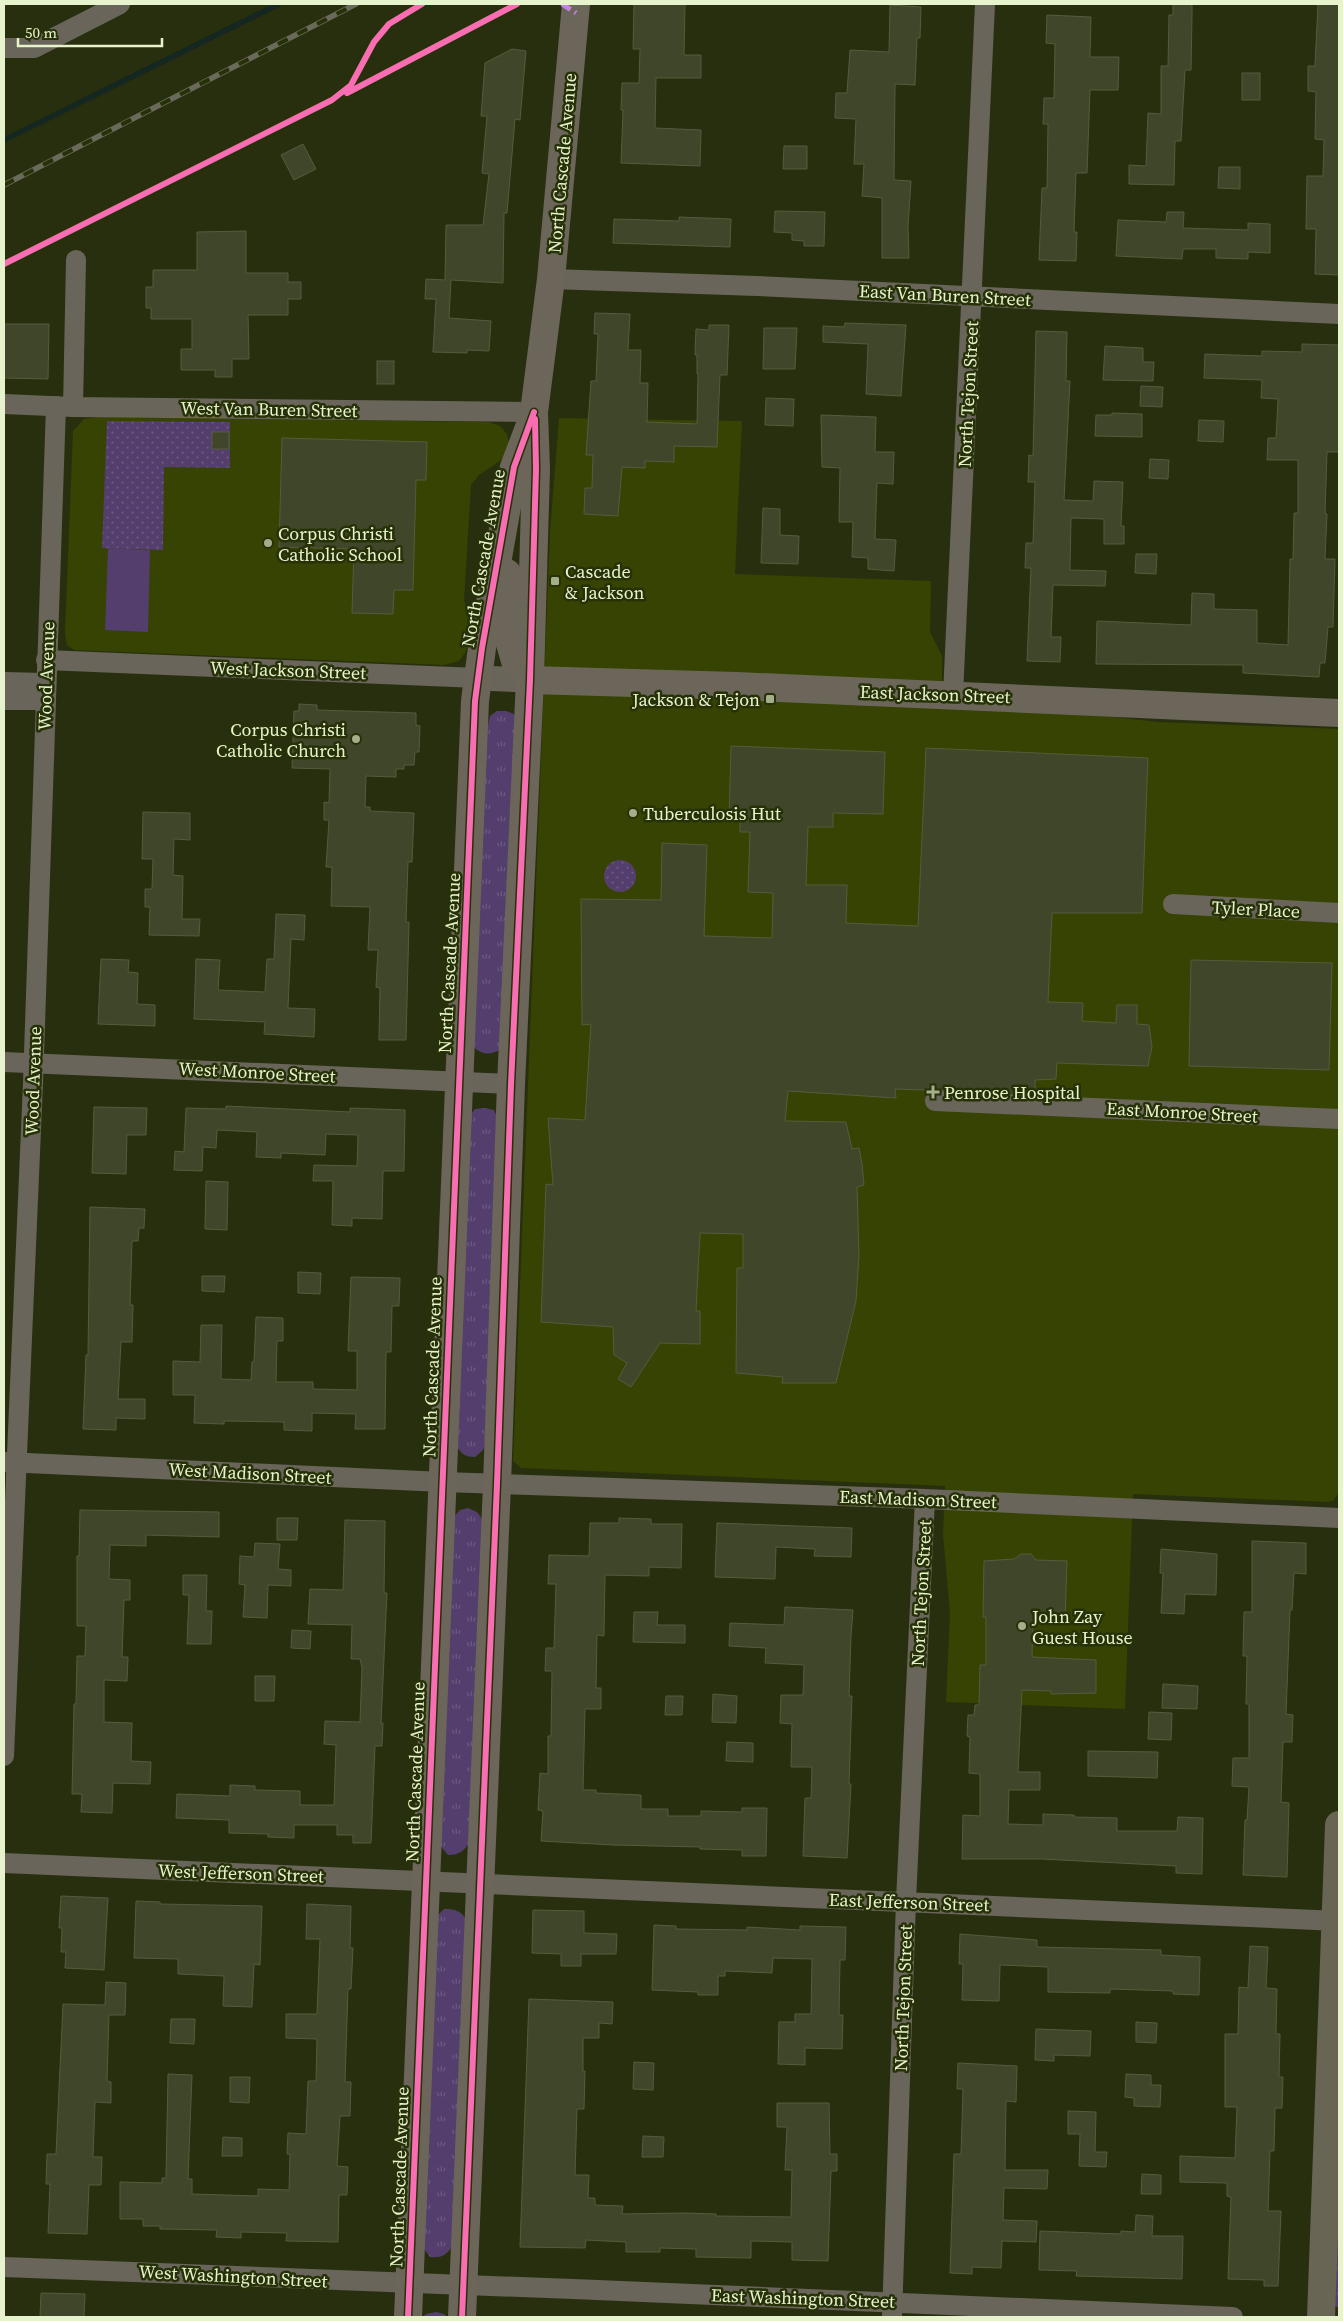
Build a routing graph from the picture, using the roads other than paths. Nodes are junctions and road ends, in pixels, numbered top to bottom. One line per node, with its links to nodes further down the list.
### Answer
1 (120, 4): 4 (street)
2 (576, 4): 6 (main road, North Cascade Avenue)
3 (985, 4): 7 (street, North Tejon Street)
4 (4, 48)
5 (76, 260): 10 (street, Wood Avenue)
6 (551, 279): 7 (street, East Van Buren Street); 11 (main road, North Cascade Avenue)
7 (973, 296): 8 (street, East Van Buren Street); 18 (street, North Tejon Street)
8 (1339, 314)
9 (4, 404): 10 (street, West Van Buren Street)
10 (65, 407): 11 (street, West Van Buren Street); 13 (street, Wood Avenue)
11 (534, 412): 12 (main road, North Cascade Avenue); 15 (main road, North Cascade Avenue)
12 (506, 514): 14 (main road, North Cascade Avenue); 15 (main road)
13 (46, 660): 14 (street, West Jackson Street); 17 (street, Wood Avenue)
14 (478, 678): 15 (street, West Jackson Street); 25 (main road, North Cascade Avenue)
15 (530, 680): 18 (main road, East Jackson Street); 26 (main road, North Cascade Avenue)
16 (4, 682): 17 (street)
17 (45, 692): 19 (street); 24 (street, Wood Avenue)
18 (953, 695): 20 (main road, East Jackson Street)
19 (4, 700)
20 (1339, 713)
21 (1173, 904): 22 (street, Tyler Place)
22 (1339, 913)
23 (4, 1062): 24 (street, West Monroe Street)
24 (34, 1063): 25 (street, West Monroe Street); 29 (street, Wood Avenue)
25 (458, 1082): 26 (street, West Monroe Street); 30 (main road, North Cascade Avenue)
26 (511, 1084): 31 (main road, North Cascade Avenue)
27 (935, 1102): 28 (street, East Monroe Street)
28 (1339, 1119)
29 (10, 1462): 30 (street, West Madison Street); 34 (street, Wood Avenue)
30 (443, 1482): 31 (street, West Madison Street); 37 (main road, North Cascade Avenue)
31 (497, 1484): 32 (street, East Madison Street); 38 (main road, North Cascade Avenue)
32 (925, 1498): 33 (street, East Madison Street); 39 (street, North Tejon Street)
33 (1339, 1518)
34 (4, 1756)
35 (1339, 1825): 40 (main road)
36 (4, 1863): 37 (street, West Jefferson Street)
37 (426, 1881): 38 (street, West Jefferson Street); 42 (main road, North Cascade Avenue)
38 (479, 1883): 39 (street, East Jefferson Street); 43 (main road, North Cascade Avenue)
39 (906, 1901): 40 (street, East Jefferson Street); 44 (street, North Tejon Street)
40 (1337, 1921): 48 (main road)
41 (4, 2267): 42 (street, West Washington Street)
42 (410, 2284): 43 (street, West Washington Street); 45 (main road, North Cascade Avenue)
43 (462, 2286): 44 (street, East Washington Street); 46 (main road, North Cascade Avenue)
44 (892, 2309): 47 (street, East Washington Street)
45 (408, 2317)
46 (462, 2317)
47 (1233, 2317)
48 (1321, 2317)

